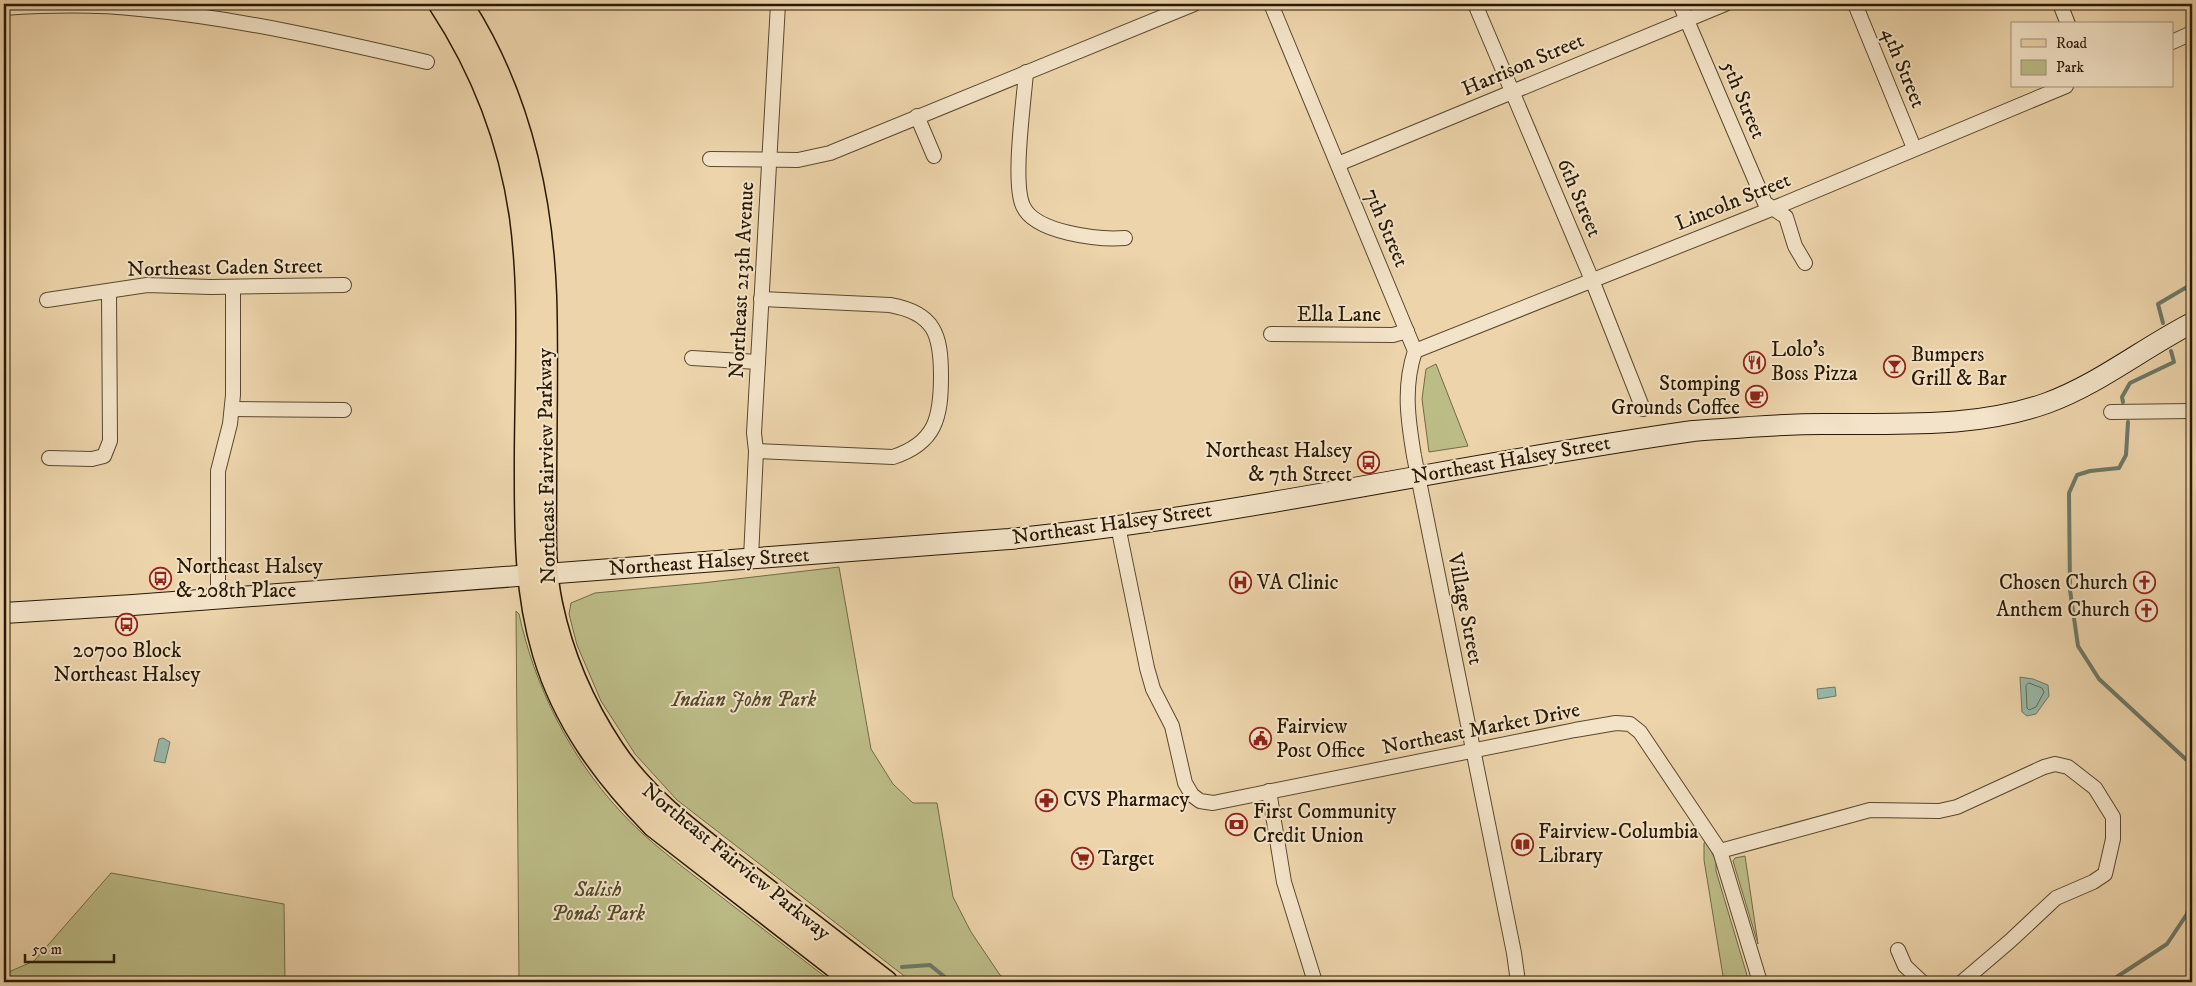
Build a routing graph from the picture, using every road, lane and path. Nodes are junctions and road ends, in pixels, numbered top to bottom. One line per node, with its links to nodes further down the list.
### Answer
1 (440, 4): 52 (main road, Northeast Fairview Parkway)
2 (461, 4): 52 (main road, Northeast Fairview Parkway)
3 (778, 4): 25 (street, Northeast 213th Avenue)
4 (1194, 4): 18 (street)
5 (1271, 4): 26 (street, 7th Street)
6 (1476, 4): 20 (street, 6th Street)
7 (1680, 4): 13 (street, 5th Street)
8 (1725, 4): 13 (street, Harrison Street)
9 (1855, 4): 22 (street, 4th Street)
10 (2060, 4): 14 (street)
11 (91, 5): 12 (street); 17 (street)
12 (4, 8)
13 (1686, 20): 20 (street, Harrison Street); 27 (street, 5th Street)
14 (2067, 22)
15 (2192, 33): 16 (street)
16 (2174, 41)
17 (427, 62)
18 (1026, 72): 21 (street); 28 (street)
19 (2061, 88): 22 (street, Lincoln Street)
20 (1513, 92): 26 (street, Harrison Street); 30 (street, 6th Street)
21 (917, 116): 23 (street); 25 (street)
22 (1914, 148): 27 (street, Lincoln Street)
23 (934, 156)
24 (710, 159): 25 (street)
25 (768, 161): 34 (street, Northeast 213th Avenue)
26 (1338, 164): 37 (street, 7th Street)
27 (1774, 208): 29 (street, 5th Street); 30 (street, Lincoln Street)
28 (1125, 238)
29 (1805, 263)
30 (1592, 280): 39 (street, Lincoln Street); 43 (street, 6th Street)
31 (344, 285): 32 (street, Northeast Caden Street)
32 (233, 287): 33 (street, Northeast Caden Street); 42 (street)
33 (109, 291): 35 (street, Northeast Caden Street); 48 (street)
34 (761, 298): 41 (street, Northeast 213th Avenue); 47 (street)
35 (47, 300)
36 (2192, 323): 49 (main road, Northeast Halsey Street)
37 (1406, 330): 38 (street, Ella Lane); 39 (street, 7th Street)
38 (1271, 334)
39 (1415, 351): 49 (street)
40 (692, 358): 41 (street)
41 (758, 362): 47 (street, Northeast 213th Avenue)
42 (232, 409): 44 (street); 53 (street)
43 (1643, 409)
44 (344, 410)
45 (2192, 411): 46 (street)
46 (2111, 412)
47 (756, 451): 51 (street, Northeast 213th Avenue)
48 (49, 458)
49 (1418, 476): 50 (main road, Northeast Halsey Street); 55 (street, Village Street)
50 (1118, 526): 51 (main road, Northeast Halsey Street); 56 (street, Northeast Market Drive)
51 (751, 558): 52 (main road, Northeast Halsey Street)
52 (538, 575): 53 (main road, Northeast Halsey Street); 59 (main road, Northeast Fairview Parkway); 60 (main road, Northeast Fairview Parkway)
53 (218, 599): 54 (main road, Northeast Halsey Street)
54 (4, 613)
55 (1472, 750): 56 (street, Northeast Market Drive); 57 (street, Northeast Market Drive); 62 (street, Village Street)
56 (1269, 791): 61 (street)
57 (1720, 851): 63 (street); 65 (street)
58 (1898, 950): 64 (street)
59 (855, 982)
60 (886, 982)
61 (1315, 982)
62 (1518, 982)
63 (1760, 982)
64 (1922, 982)
65 (1962, 982)

